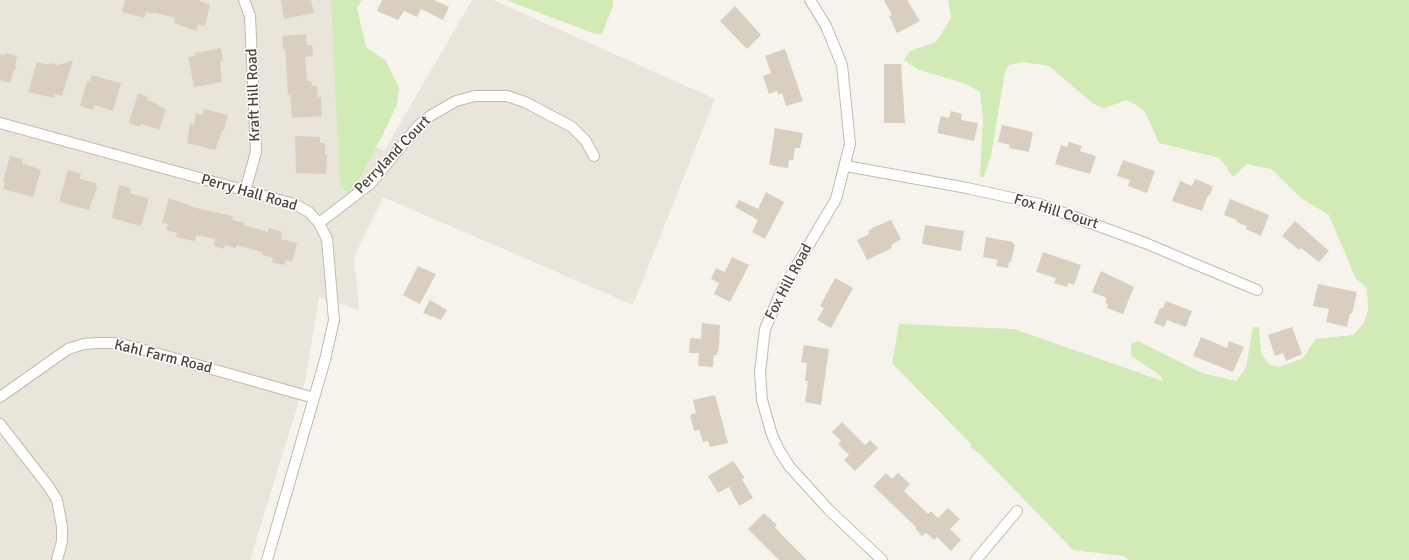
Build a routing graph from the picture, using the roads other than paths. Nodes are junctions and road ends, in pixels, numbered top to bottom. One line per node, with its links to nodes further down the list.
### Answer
1 (244, 0): 6 (street, Kraft Hill Road)
2 (810, 0): 5 (street, Fox Hill Road)
3 (0, 123): 6 (street, Perry Hall Road)
4 (594, 156): 7 (street, Perryland Court)
5 (846, 166): 8 (street, Fox Hill Court); 15 (street, Fox Hill Road)
6 (245, 191): 7 (street, Perry Hall Road)
7 (319, 223): 10 (street, Perry Hall Road)
8 (1257, 290)
9 (0, 397): 10 (street, Kahl Farm Road)
10 (314, 398): 14 (street, Perry Hall Road)
11 (0, 424): 13 (street)
12 (1017, 511): 16 (street)
13 (56, 560)
14 (267, 560)
15 (882, 560)
16 (976, 560)

